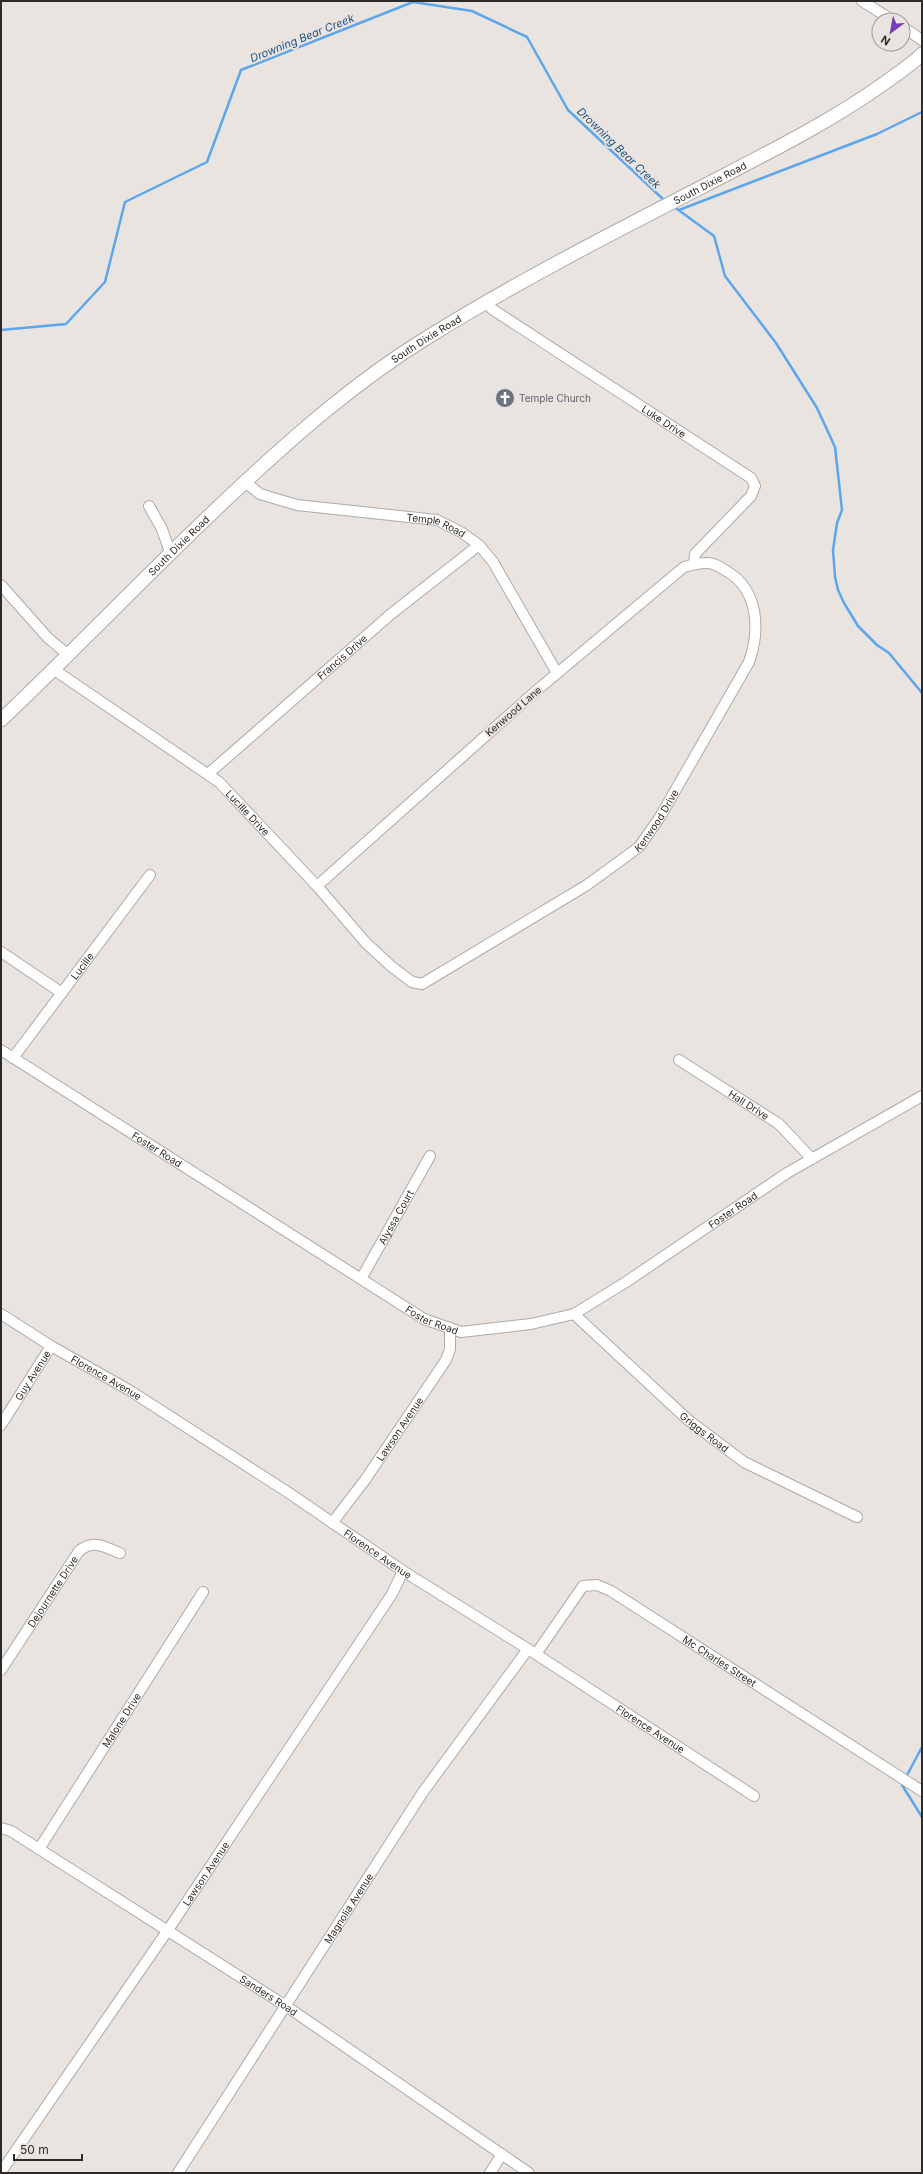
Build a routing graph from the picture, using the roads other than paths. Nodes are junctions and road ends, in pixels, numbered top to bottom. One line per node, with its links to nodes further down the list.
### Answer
1 (862, 1): 2 (street)
2 (879, 12)
3 (911, 32): 4 (street)
4 (922, 40)
5 (922, 54): 6 (main road, South Dixie Road)
6 (487, 302): 7 (main road, South Dixie Road); 11 (street, Luke Drive)
7 (245, 482): 9 (street, Temple Road); 10 (main road, South Dixie Road)
8 (148, 506): 10 (street)
9 (479, 544): 16 (street, Temple Road); 18 (street, Francis Drive)
10 (170, 552): 14 (main road, South Dixie Road)
11 (694, 564): 12 (street, Kenwood Lane); 16 (street, Kenwood Lane)
12 (722, 568): 22 (street, Kenwood Drive)
13 (1, 585): 14 (street)
14 (67, 654): 15 (main road, South Dixie Road)
15 (53, 670): 17 (main road, South Dixie Road); 18 (street, Lucille Drive)
16 (557, 673): 20 (street, Kenwood Lane)
17 (1, 720)
18 (208, 774): 20 (street, Lucille Drive)
19 (150, 875): 23 (street, Lucille)
20 (317, 886): 22 (street, Lucille Drive)
21 (1, 952): 23 (street)
22 (418, 984)
23 (62, 993): 25 (street, Lucille)
24 (1, 1050): 25 (street, Foster Road)
25 (14, 1058): 30 (street, Foster Road)
26 (679, 1060): 29 (street, Hall Drive)
27 (922, 1096): 29 (street, Foster Road)
28 (430, 1156): 30 (street, Alyssa Court)
29 (812, 1159): 32 (street, Foster Road)
30 (361, 1279): 33 (street, Foster Road)
31 (1, 1314): 34 (street, Florence Avenue)
32 (574, 1314): 33 (street, Foster Road); 36 (street, Griggs Road)
33 (450, 1328): 37 (street, Lawson Avenue)
34 (51, 1346): 35 (street, Guy Avenue); 37 (street, Florence Avenue)
35 (1, 1425)
36 (857, 1517)
37 (332, 1523): 39 (street, Florence Avenue)
38 (120, 1553): 42 (street, Dejournette Drive)
39 (403, 1571): 41 (street, Florence Avenue); 47 (street, Lawson Avenue)
40 (204, 1592): 46 (street, Malone Drive)
41 (532, 1652): 43 (street, Mc Charles Street); 44 (street, Florence Avenue); 48 (street, Magnolia Avenue)
42 (1, 1670)
43 (922, 1791)
44 (754, 1796)
45 (1, 1828): 46 (street, Sanders Road)
46 (39, 1849): 47 (street, Sanders Road)
47 (168, 1930): 48 (street, Sanders Road); 50 (street, Lawson Avenue)
48 (286, 2006): 49 (street, Sanders Road); 51 (street, Magnolia Avenue)
49 (502, 2154): 52 (street); 53 (street, Sanders Road)
50 (1, 2172)
51 (178, 2173)
52 (490, 2173)
53 (529, 2173)

